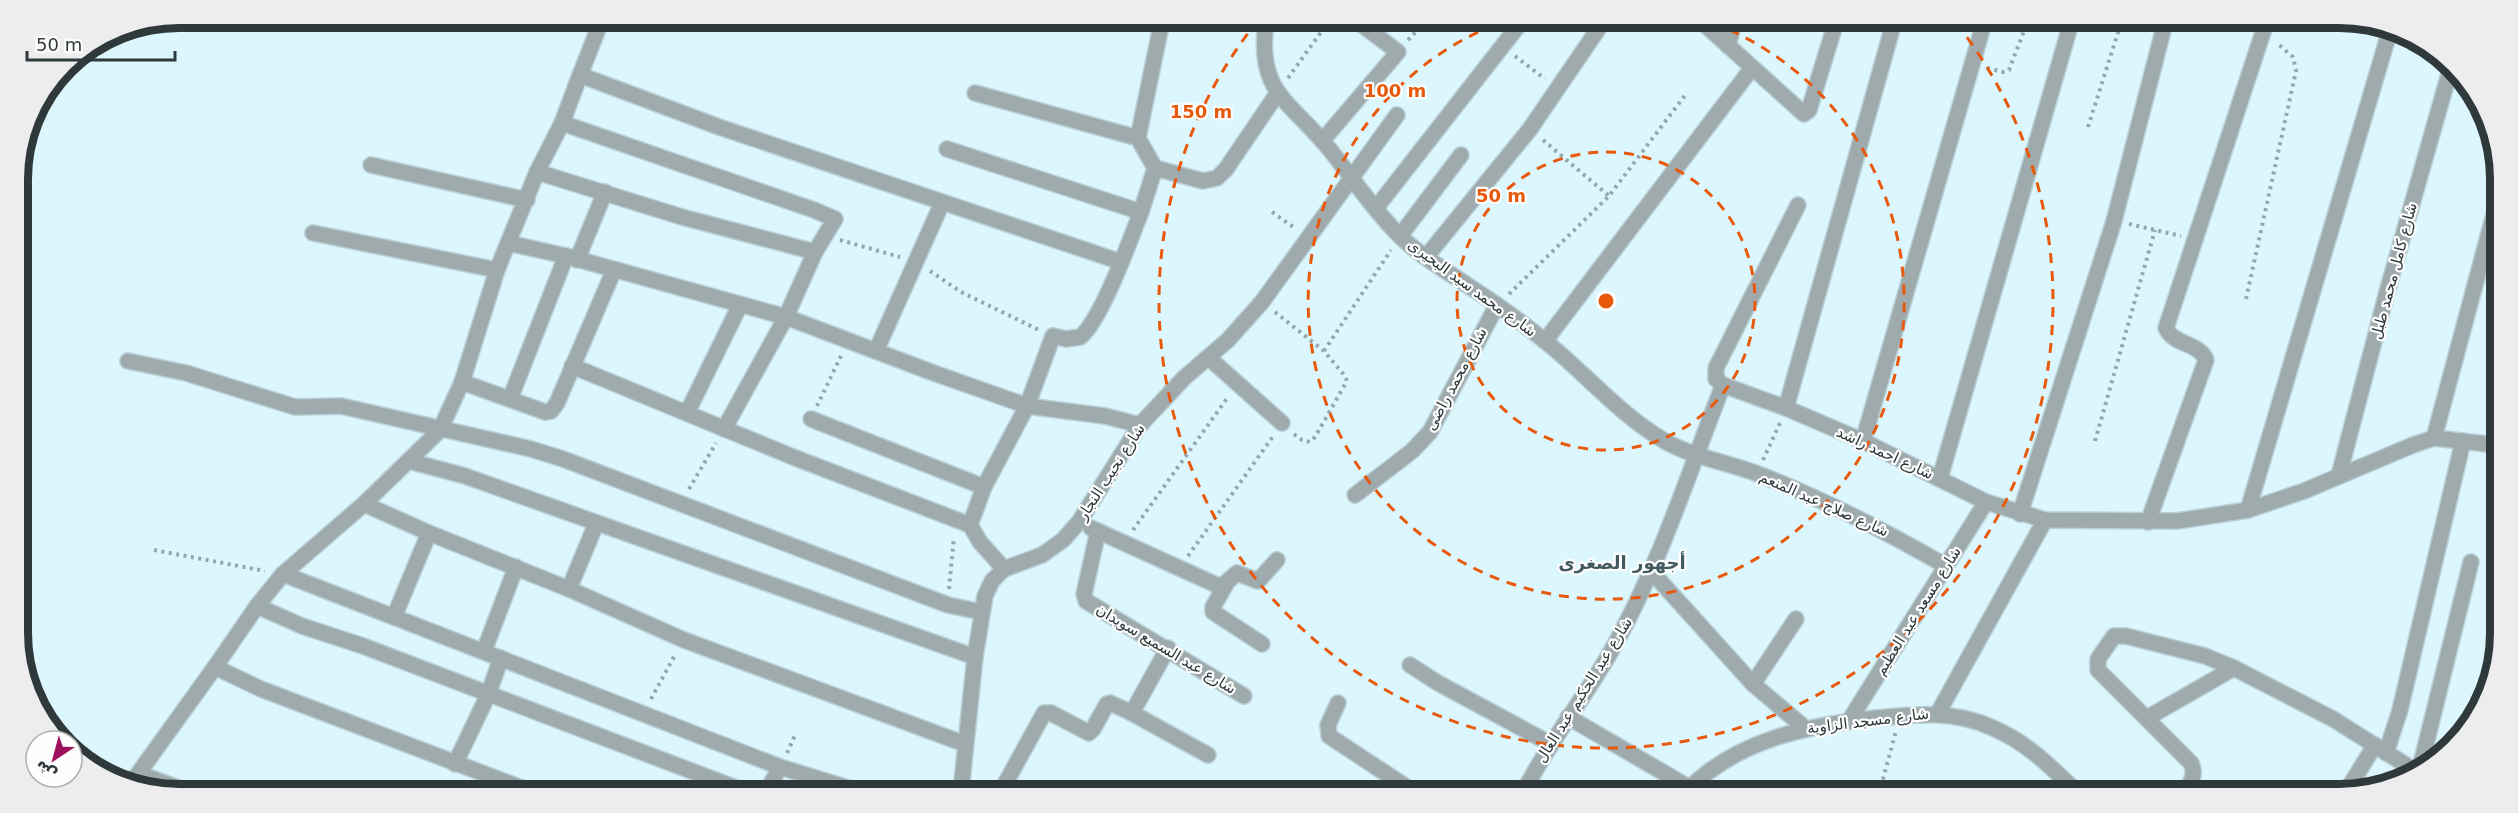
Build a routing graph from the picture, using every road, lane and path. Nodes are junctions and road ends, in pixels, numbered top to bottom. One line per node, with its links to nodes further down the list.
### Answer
1 (1266, 28): 29 (street, شارع محمد سيد البحيرى)
2 (1324, 28): 29 (path)
3 (1367, 28): 22 (street)
4 (1419, 28): 22 (path)
5 (1516, 28): 20 (street)
6 (1599, 28): 27 (street)
7 (1709, 28): 21 (street)
8 (1732, 28): 21 (street)
9 (1834, 28): 24 (street)
10 (1892, 28): 85 (street)
11 (1982, 28): 23 (street)
12 (2025, 28): 23 (path)
13 (2070, 28): 101 (street)
14 (2119, 28): 33 (path)
15 (2164, 28): 51 (street)
16 (2264, 28): 58 (street); 67 (path)
17 (598, 29): 25 (street)
18 (1160, 29): 35 (street)
19 (2388, 37): 107 (street)
20 (1503, 46): 27 (path); 48 (street)
21 (1728, 46): 24 (street)
22 (1398, 52): 36 (street)
23 (1972, 64): 93 (street)
24 (1752, 68): 73 (street)
25 (580, 75): 32 (street); 46 (street)
26 (2448, 76): 100 (street, شارع كامل محمد طبل)
27 (1558, 90): 34 (street)
28 (975, 93): 35 (street)
29 (1277, 94): 36 (street, شارع محمد سيد البحيرى); 40 (street)
30 (1686, 94): 44 (path)
31 (1397, 115): 42 (street, شارع نجيب النجار)
32 (562, 123): 41 (street); 55 (street)
33 (2088, 127)
34 (1530, 129): 44 (path); 61 (street)
35 (1138, 138): 40 (street)
36 (1322, 141): 42 (street, شارع محمد سيد البحيرى)
37 (947, 149): 49 (street)
38 (1461, 154): 56 (street)
39 (370, 165): 45 (street)
40 (1155, 168): 49 (street)
41 (537, 172): 43 (street); 45 (street)
42 (1352, 179): 48 (street, شارع محمد سيد البحيرى); 57 (street, شارع نجيب النجار)
43 (605, 192): 60 (street); 62 (street)
44 (1609, 196): 70 (path)
45 (526, 200): 59 (street)
46 (942, 203): 63 (street); 64 (street)
47 (1798, 205): 82 (street)
48 (1376, 207): 56 (street, شارع محمد سيد البحيرى)
49 (1141, 212): 64 (street)
50 (1272, 212): 57 (path)
51 (2114, 221): 53 (path); 108 (street)
52 (2490, 229): 92 (street)
53 (2155, 230): 58 (path); 94 (path)
54 (313, 233): 65 (street)
55 (825, 236): 60 (street); 63 (path)
56 (1400, 236): 61 (street, شارع محمد سيد البحيرى); 76 (path)
57 (1309, 239): 68 (street, شارع نجيب النجار)
58 (2196, 240): 111 (street)
59 (508, 243): 62 (street); 65 (street)
60 (815, 252): 71 (street)
61 (1426, 257): 70 (street, شارع محمد سيد البحيرى)
62 (572, 258): 66 (street); 83 (street)
63 (917, 262): 72 (path); 75 (street)
64 (1121, 262): 72 (street)
65 (497, 270): 80 (street)
66 (614, 270): 69 (street); 79 (street)
67 (2246, 299)
68 (1262, 302): 76 (path); 77 (street, شارع نجيب النجار)
69 (740, 305): 71 (street); 86 (street)
70 (1497, 305): 73 (street, شارع محمد سيد البحيرى); 103 (street, شارع محمد راضى)
71 (786, 317): 74 (street); 90 (street)
72 (1053, 336): 84 (street)
73 (1545, 341): 97 (street, شارع محمد سيد البحيرى)
74 (848, 342): 75 (street); 87 (path)
75 (876, 351): 84 (street)
76 (1323, 351): 88 (path)
77 (1209, 358): 81 (street); 89 (street, شارع نجيب النجار)
78 (128, 361): 91 (street)
79 (572, 366): 83 (street); 86 (street)
80 (462, 382): 83 (street); 91 (street)
81 (1238, 383): 88 (street); 116 (path)
82 (1723, 385): 85 (street, شارع احمد راشد); 97 (street, شارع عبد الحكيم عبد العال)
83 (510, 399)
84 (1027, 406): 89 (street); 102 (street)
85 (1786, 408): 93 (street, شارع احمد راشد); 99 (path)
86 (687, 413): 90 (street)
87 (811, 419): 102 (street)
88 (1282, 423): 123 (path)
89 (1140, 424): 110 (street, شارع نجيب النجار)
90 (724, 429): 106 (path); 112 (street)
91 (440, 430): 98 (street); 106 (street)
92 (2434, 438): 95 (street); 100 (street, شارع احمد راشد)
93 (1863, 441): 101 (street, شارع احمد راشد)
94 (2095, 441)
95 (2463, 441): 96 (street); 156 (street)
96 (2490, 444)
97 (1697, 454): 99 (street, شارع صلاح عبد المنعم); 124 (street, شارع عبد الحكيم عبد العال)
98 (409, 461): 105 (street); 113 (street)
99 (1756, 473): 120 (street, شارع صلاح عبد المنعم)
100 (2339, 475): 107 (street, شارع احمد راشد)
101 (1940, 478): 104 (street, شارع احمد راشد)
102 (984, 487): 112 (street)
103 (1355, 495)
104 (1986, 501): 108 (street, شارع احمد راشد); 120 (street, شارع مسعد عبد العظيم)
105 (364, 504): 115 (street); 125 (street)
106 (680, 505): 128 (street)
107 (2248, 510): 111 (street, شارع احمد راشد)
108 (2020, 514): 109 (street, شارع احمد راشد)
109 (2045, 520): 111 (street, شارع احمد راشد); 148 (street)
110 (1079, 522): 114 (street); 122 (street, شارع نجيب النجار)
111 (2148, 522)
112 (964, 523): 122 (street); 128 (path)
113 (596, 524): 127 (street); 137 (street)
114 (1098, 531): 116 (street); 135 (street, شارع عبد السميع سويدان)
115 (429, 533): 121 (street); 131 (street)
116 (1124, 543): 123 (street)
117 (154, 550): 125 (path)
118 (1277, 560): 126 (street)
119 (2471, 562): 158 (street)
120 (1946, 566): 152 (street, شارع مسعد عبد العظيم)
121 (516, 567): 127 (street); 136 (street)
122 (1004, 569): 130 (street)
123 (1179, 569): 126 (street)
124 (1651, 571): 142 (street); 150 (street, شارع عبد الحكيم عبد العال)
125 (283, 574): 129 (street); 131 (street)
126 (1226, 584): 134 (street)
127 (569, 589): 133 (street)
128 (948, 605): 130 (street)
129 (257, 606): 140 (street); 143 (street)
130 (981, 612): 137 (street)
131 (394, 616): 136 (street)
132 (1796, 619): 142 (street)
133 (684, 640): 147 (path); 155 (street)
134 (1262, 644)
135 (1168, 648): 144 (street, شارع عبد السميع سويدان); 146 (street)
136 (484, 651): 138 (street)
137 (975, 657): 155 (street)
138 (501, 658): 143 (street); 147 (street)
139 (1410, 665): 154 (street)
140 (215, 668): 159 (street); 162 (street)
141 (2234, 668): 151 (street); 151 (street); 156 (street)
142 (1753, 684): 153 (street)
143 (488, 694): 159 (street); 165 (street)
144 (1244, 696)
145 (1338, 703): 170 (street)
146 (1130, 712): 157 (street); 169 (street)
147 (643, 713): 160 (street)
148 (1938, 713): 149 (street, شارع مسجد الزاوية); 175 (street, شارع مسجد الزاوية)
149 (1901, 716): 152 (street, شارع مسجد الزاوية); 174 (path)
150 (1568, 717): 154 (street, شارع عبد الحكيم عبد العال); 172 (street)
151 (2147, 718): 176 (street)
152 (1849, 721): 153 (street, شارع مسجد الزاوية)
153 (1805, 728): 173 (street, شارع مسجد الزاوية)
154 (1549, 743): 171 (street, شارع عبد الحكيم عبد العال)
155 (965, 744): 168 (street)
156 (2381, 749): 161 (street); 163 (street)
157 (1208, 755)
158 (2422, 759)
159 (455, 764): 164 (street)
160 (780, 767): 166 (street); 167 (street)
161 (2409, 767)
162 (136, 778)
163 (2353, 783)
164 (510, 784)
165 (726, 784)
166 (771, 784)
167 (835, 784)
168 (962, 784)
169 (1005, 784)
170 (1402, 784)
171 (1528, 784)
172 (1677, 784)
173 (1697, 784)
174 (1882, 784)
175 (2069, 784)
176 (2190, 784)

